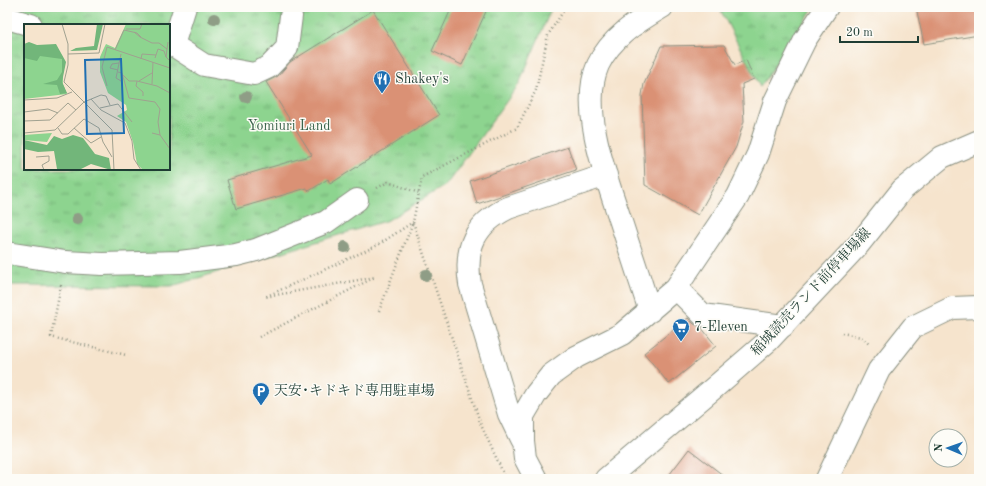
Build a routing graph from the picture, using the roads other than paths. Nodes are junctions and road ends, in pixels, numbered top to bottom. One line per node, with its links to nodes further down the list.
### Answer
1 (185, 7): 7 (street)
2 (662, 7): 9 (street)
3 (827, 7): 12 (street)
4 (291, 16): 7 (street)
5 (7, 18): 6 (street)
6 (28, 24)
7 (171, 45)
8 (979, 141): 15 (street, 稲城読売ランド前停車場線)
9 (606, 175): 14 (street); 16 (street)
10 (357, 200): 11 (street)
11 (7, 253)
12 (676, 288): 14 (street); 15 (street)
13 (979, 307): 19 (street)
14 (650, 311): 16 (street)
15 (783, 326): 18 (street, 稲城読売ランド前停車場線)
16 (523, 442): 17 (street)
17 (536, 479)
18 (606, 479)
19 (827, 479)

